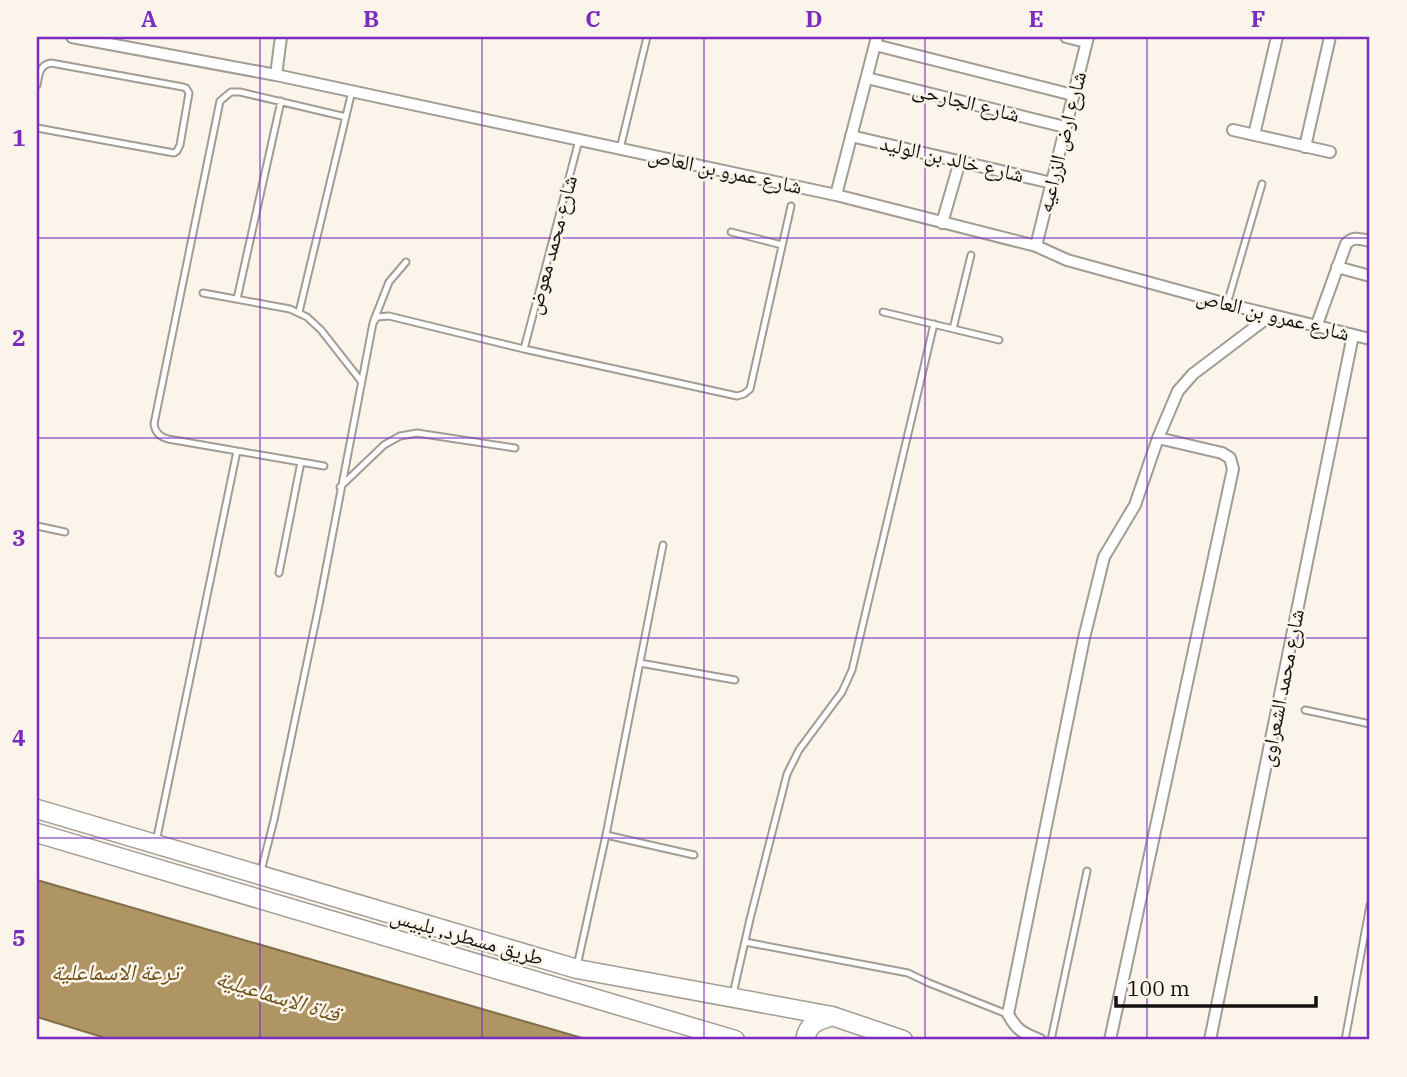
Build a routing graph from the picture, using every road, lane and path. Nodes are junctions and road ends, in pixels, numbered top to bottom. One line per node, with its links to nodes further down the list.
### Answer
1 (72, 37): 9 (street, شارع عمرو بن العاص)
2 (281, 37): 9 (street)
3 (647, 37): 23 (lane)
4 (1066, 37): 7 (street)
5 (1277, 37): 19 (street)
6 (1330, 37): 22 (street)
7 (1087, 39): 13 (street, شارع ارض الزراعيه)
8 (876, 41): 10 (street); 13 (street)
9 (276, 75): 12 (street, شارع عمرو بن العاص)
10 (867, 78): 16 (street, شارع الجارحى); 20 (street)
11 (37, 85): 17 (lane)
12 (352, 91): 15 (lane); 21 (street, شارع عمرو بن العاص)
13 (1073, 95): 16 (street, شارع ارض الزراعيه)
14 (281, 101): 15 (lane); 40 (lane); 56 (lane)
15 (346, 117): 42 (lane)
16 (1065, 127): 26 (street, شارع ارض الزراعيه)
17 (37, 128)
18 (1233, 130): 19 (street)
19 (1254, 135): 22 (street)
20 (852, 136): 25 (street, شارع خالد بن الوليد); 28 (street)
21 (579, 140): 23 (street, شارع عمرو بن العاص); 52 (lane, شارع محمد معوض)
22 (1305, 147): 24 (street)
23 (620, 149): 28 (street, شارع عمرو بن العاص)
24 (1330, 152)
25 (960, 161): 26 (street, شارع خالد بن الوليد); 30 (street)
26 (1052, 183): 34 (street, شارع ارض الزراعيه)
27 (1262, 184): 41 (lane)
28 (836, 195): 30 (street, شارع عمرو بن العاص)
29 (791, 206): 33 (lane)
30 (943, 223): 34 (street, شارع عمرو بن العاص)
31 (731, 232): 33 (lane)
32 (1370, 241): 37 (street)
33 (782, 245): 52 (lane)
34 (1036, 246): 41 (street, شارع عمرو بن العاص)
35 (971, 256): 48 (lane)
36 (406, 261): 45 (lane)
37 (1338, 267): 38 (street); 47 (street)
38 (1370, 276)
39 (203, 293): 40 (lane)
40 (237, 299): 42 (lane)
41 (1227, 304): 44 (street, شارع عمرو بن العاص)
42 (299, 312): 53 (lane)
43 (883, 312): 46 (lane)
44 (1271, 315): 47 (street, شارع عمرو بن العاص); 54 (street)
45 (373, 323): 52 (lane); 53 (lane)
46 (934, 324): 48 (lane); 76 (lane)
47 (1316, 327): 49 (street, شارع عمرو بن العاص)
48 (953, 329): 51 (lane)
49 (1353, 335): 50 (street, شارع عمرو بن العاص); 87 (street, شارع محمد الشعراوى)
50 (1370, 339)
51 (999, 340)
52 (524, 349)
53 (362, 381): 59 (lane)
54 (1158, 438): 79 (street); 86 (street)
55 (516, 448): 59 (lane)
56 (237, 451): 57 (lane); 71 (lane)
57 (300, 462): 58 (lane); 63 (lane)
58 (324, 466)
59 (340, 487): 74 (lane)
60 (37, 526): 61 (lane)
61 (65, 532)
62 (663, 545): 64 (lane)
63 (279, 573)
64 (640, 663): 65 (lane); 70 (lane)
65 (735, 680)
66 (1305, 710): 67 (lane)
67 (1370, 724)
68 (37, 810): 71 (main road, طريق مسطرد, بلبيس)
69 (37, 833): 81 (main road, طريق مسطرد, بلبيس)
70 (606, 835): 72 (lane); 77 (lane)
71 (155, 845): 74 (main road, طريق مسطرد, بلبيس)
72 (695, 855)
73 (1087, 871): 85 (lane)
74 (259, 877): 77 (main road, طريق مسطرد, بلبيس)
75 (1370, 905): 88 (lane)
76 (745, 942): 78 (lane); 79 (lane)
77 (577, 969): 78 (main road, طريق مسطرد, بلبيس)
78 (732, 997): 80 (main road, طريق مسطرد, بلبيس)
79 (1008, 1014): 84 (street)
80 (832, 1016): 82 (main road); 83 (main road, طريق مسطرد, بلبيس)
81 (735, 1040)
82 (805, 1040)
83 (904, 1040)
84 (1040, 1040)
85 (1051, 1040)
86 (1110, 1040)
87 (1210, 1040)
88 (1345, 1040)

